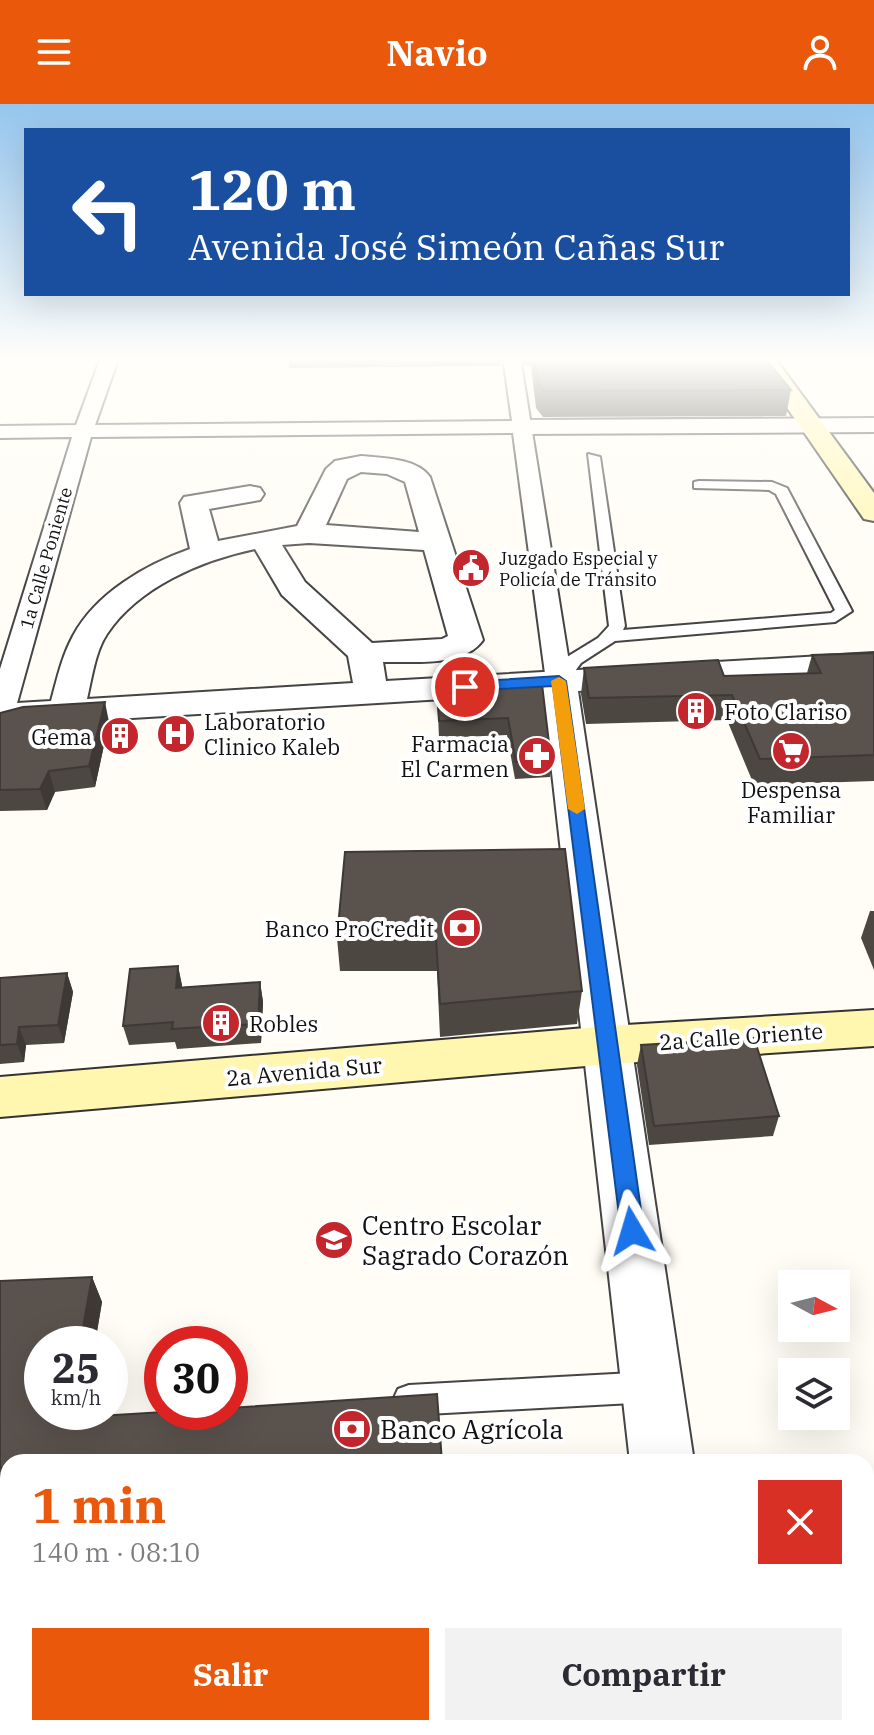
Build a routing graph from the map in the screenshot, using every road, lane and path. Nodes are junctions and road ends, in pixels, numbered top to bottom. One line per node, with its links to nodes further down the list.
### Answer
1 (83, 433): 18 (street, 1a Calle Poniente)
2 (523, 433): 15 (street)
3 (820, 433): 7 (main road)
4 (593, 457): 12 (lane)
5 (699, 485): 12 (lane)
6 (250, 494): 11 (street)
7 (874, 513)
8 (308, 534): 9 (street); 10 (street); 10 (street)
9 (264, 540): 11 (street); 13 (street)
10 (437, 542): 13 (street)
11 (206, 553): 17 (street)
12 (613, 636): 15 (lane)
13 (364, 653): 16 (street)
14 (874, 663): 15 (street)
15 (559, 681): 16 (street); 20 (street)
16 (371, 692): 17 (street)
17 (66, 711): 18 (street)
18 (0, 714)
19 (874, 1028): 20 (main road, 2a Calle Oriente)
20 (609, 1045): 21 (main road, 2a Avenida Sur); 22 (street)
21 (0, 1097)
22 (652, 1387): 23 (lane); 24 (street)
23 (386, 1401)
24 (661, 1454)

